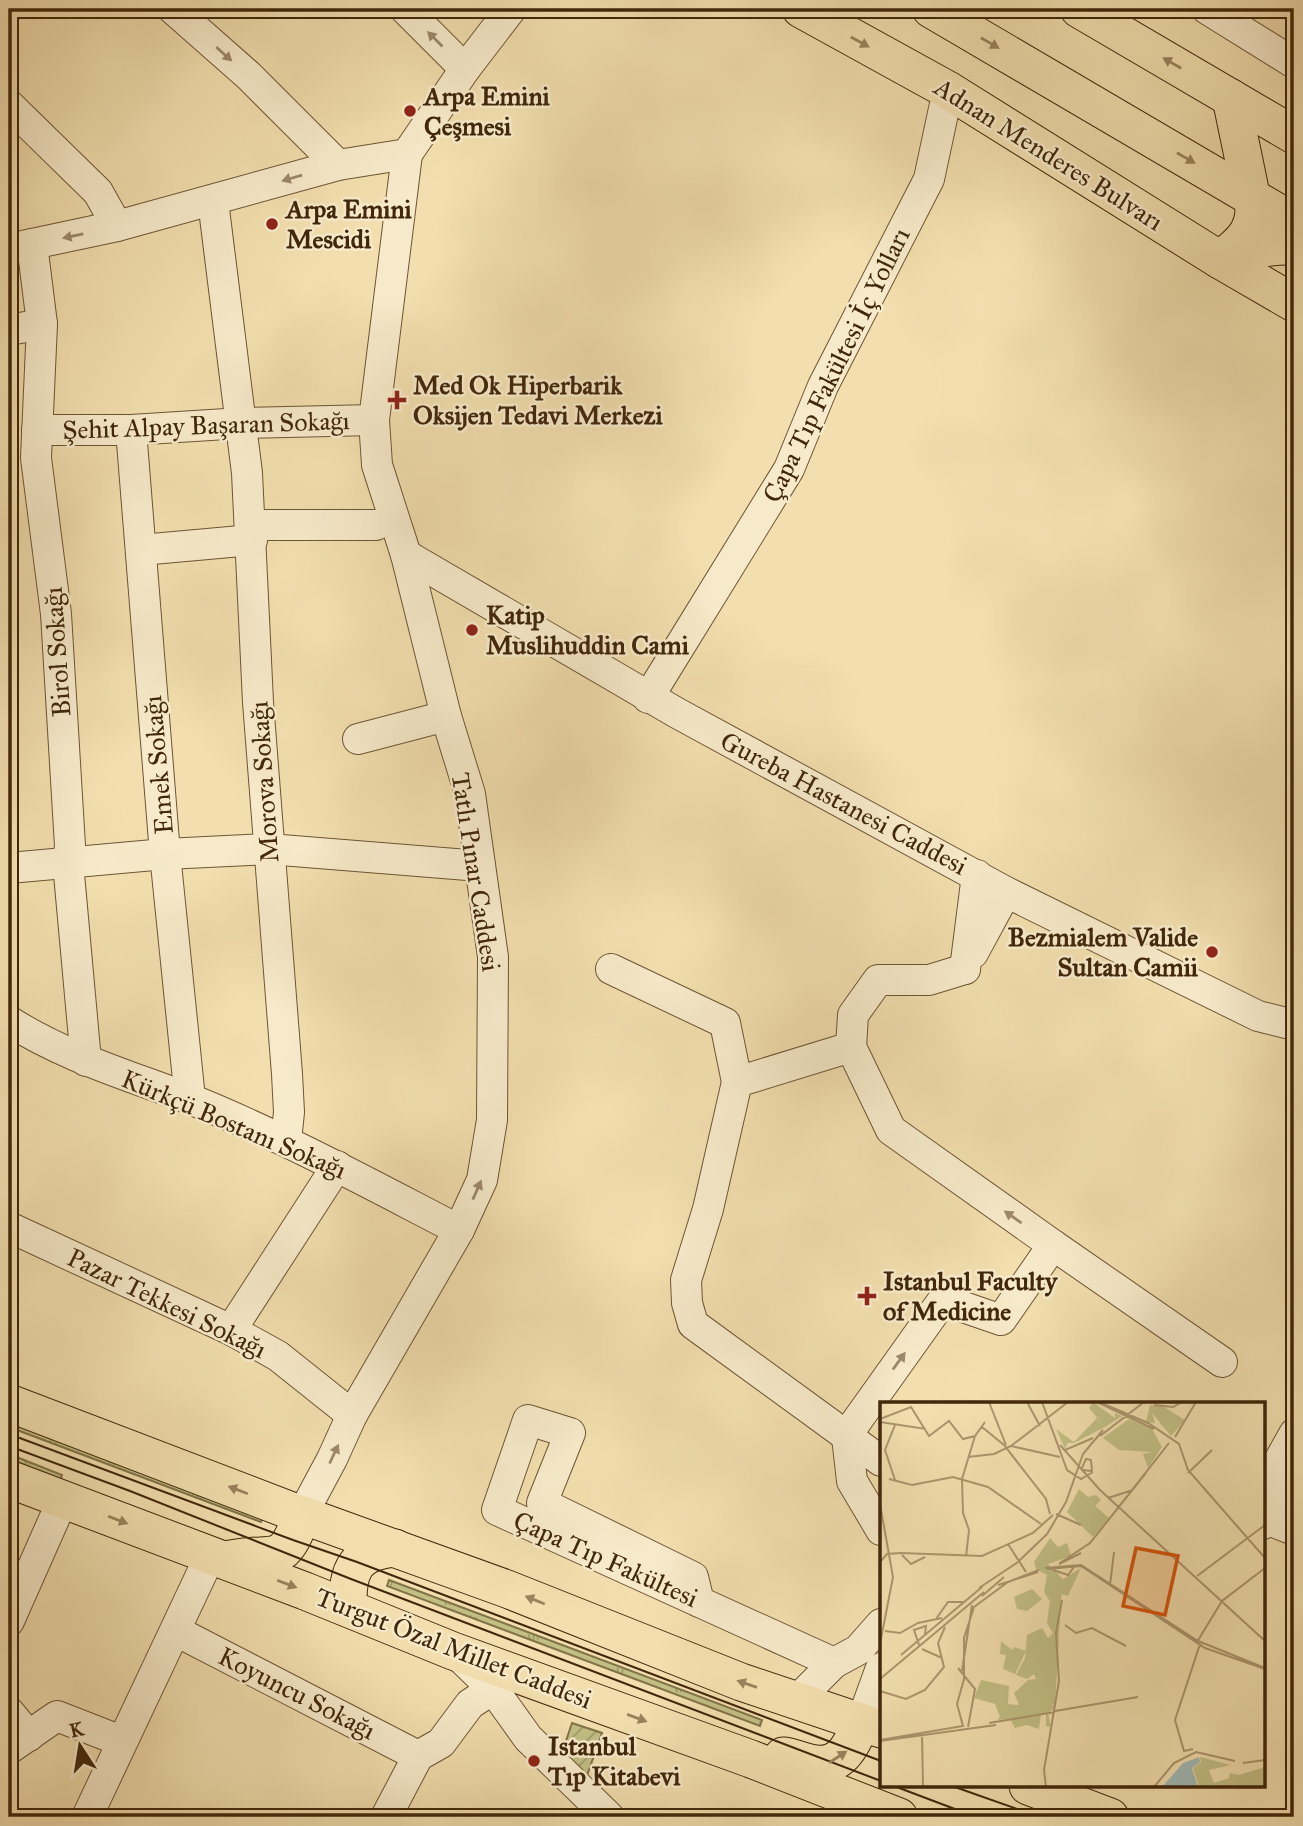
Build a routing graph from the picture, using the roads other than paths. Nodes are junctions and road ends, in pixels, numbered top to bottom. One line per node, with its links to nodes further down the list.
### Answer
1 (173, 9): 15 (street, one-way to 15)
2 (405, 9): 9 (street, one-way to 2)
3 (511, 9): 9 (street)
4 (800, 9): 10 (main road, Adnan Menderes Bulvarı, one-way to 10)
5 (931, 9): 16 (main road, one-way to 16)
6 (1079, 9): 11 (main road, one-way to 6)
7 (1207, 9): 8 (street)
8 (1294, 63)
9 (465, 69): 14 (street)
10 (948, 90): 22 (main road, Adnan Menderes Bulvarı); 34 (street, Çapa Tıp Fakültesi İç Yolları)
11 (1231, 98): 13 (main road); 16 (main road)
12 (9, 104): 19 (street)
13 (1294, 135)
14 (407, 154): 15 (street); 26 (street, Tatlı Pınar Caddesi)
15 (338, 165): 17 (street, one-way to 17)
16 (1252, 197): 18 (main road); 22 (main road)
17 (213, 201): 19 (street); 27 (street, Morova Sokağı)
18 (1294, 222)
19 (117, 226): 21 (street, one-way to 21)
20 (1294, 246): 22 (main road)
21 (20, 247): 24 (street, Birol Sokağı)
22 (1220, 260): 23 (main road, Adnan Menderes Bulvarı)
23 (1294, 303)
24 (43, 324): 25 (street); 28 (street, Birol Sokağı)
25 (9, 330)
26 (374, 420): 27 (street, Şehit Alpay Başaran Sokağı); 33 (street, Tatlı Pınar Caddesi)
27 (242, 423): 29 (street, Şehit Alpay Başaran Sokağı); 31 (street, Morova Sokağı)
28 (37, 430): 29 (street, Şehit Alpay Başaran Sokağı); 39 (street, Birol Sokağı)
29 (131, 430): 32 (street, Emek Sokağı)
30 (376, 525): 31 (street)
31 (251, 532): 32 (street); 37 (street, Morova Sokağı)
32 (141, 550): 38 (street, Emek Sokağı)
33 (406, 555): 34 (street, Gureba Hastanesi Caddesi); 35 (street, Tatlı Pınar Caddesi)
34 (648, 698): 42 (street, Gureba Hastanesi Caddesi)
35 (446, 716): 36 (street); 40 (street, Tatlı Pınar Caddesi)
36 (358, 739)
37 (269, 849): 38 (street); 40 (street); 52 (street, Morova Sokağı)
38 (165, 854): 39 (street); 51 (street, Emek Sokağı)
39 (68, 863): 41 (street); 49 (street, Birol Sokağı)
40 (480, 866): 55 (street, Tatlı Pınar Caddesi, one-way to 40)
41 (9, 868)
42 (977, 875): 43 (street, Gureba Hastanesi Caddesi); 45 (street)
43 (1006, 892): 45 (street); 47 (street, Gureba Hastanesi Caddesi)
44 (611, 969): 50 (street)
45 (965, 969): 48 (street)
46 (9, 1021): 49 (street, Kürkçü Bostanı Sokağı)
47 (1294, 1025)
48 (851, 1047): 50 (street); 56 (street, one-way to 48); 64 (street)
49 (86, 1061): 51 (street, Kürkçü Bostanı Sokağı)
50 (737, 1082): 64 (street)
51 (190, 1099): 52 (street, Kürkçü Bostanı Sokağı)
52 (286, 1141): 53 (street, Kürkçü Bostanı Sokağı)
53 (337, 1166): 55 (street, Kürkçü Bostanı Sokağı); 57 (street)
54 (9, 1227): 57 (street, Pazar Tekkesi Sokağı)
55 (459, 1230): 61 (street, Tatlı Pınar Caddesi)
56 (1053, 1245): 58 (street); 59 (street, one-way to 56)
57 (231, 1330): 61 (street, Pazar Tekkesi Sokağı)
58 (1222, 1362)
59 (887, 1402)
60 (9, 1403): 70 (main road, one-way to 60)
61 (352, 1415): 70 (street, Tatlı Pınar Caddesi, one-way to 61)
62 (880, 1415): 64 (street, one-way to 62)
63 (1294, 1434): 67 (street)
64 (866, 1440): 69 (street); 72 (street)
65 (1294, 1462): 71 (street)
66 (9, 1479): 68 (main road, Turgut Özal Millet Caddesi)
67 (1264, 1487)
68 (63, 1499): 75 (main road, Turgut Özal Millet Caddesi, one-way to 75); 78 (street)
69 (880, 1500)
70 (302, 1515): 74 (main road); 75 (main road)
71 (1264, 1520): 73 (street)
72 (880, 1528)
73 (1294, 1530)
74 (395, 1548): 77 (main road); 85 (main road, one-way to 74)
75 (217, 1558): 77 (main road, Turgut Özal Millet Caddesi, one-way to 77); 80 (street)
76 (699, 1602): 76 (street, Çapa Tıp Fakültesi); 82 (street, Çapa Tıp Fakültesi)
77 (348, 1608): 81 (main road, Turgut Özal Millet Caddesi)
78 (9, 1621)
79 (880, 1624): 82 (street)
80 (176, 1631): 88 (street); 90 (street, Koyuncu Sokağı)
81 (453, 1651): 84 (street); 91 (main road, Turgut Özal Millet Caddesi, one-way to 91)
82 (834, 1663): 85 (street)
83 (880, 1674): 87 (street)
84 (493, 1689): 90 (street); 95 (street)
85 (797, 1700): 87 (main road)
86 (9, 1712): 89 (street)
87 (871, 1726): 91 (main road, one-way to 87)
88 (121, 1741): 89 (street); 93 (street)
89 (19, 1743)
90 (418, 1756): 94 (street)
91 (751, 1759): 96 (main road, Turgut Özal Millet Caddesi)
92 (1031, 1787): 97 (main road)
93 (90, 1816)
94 (386, 1817)
95 (609, 1817)
96 (899, 1817)
97 (1110, 1817)

